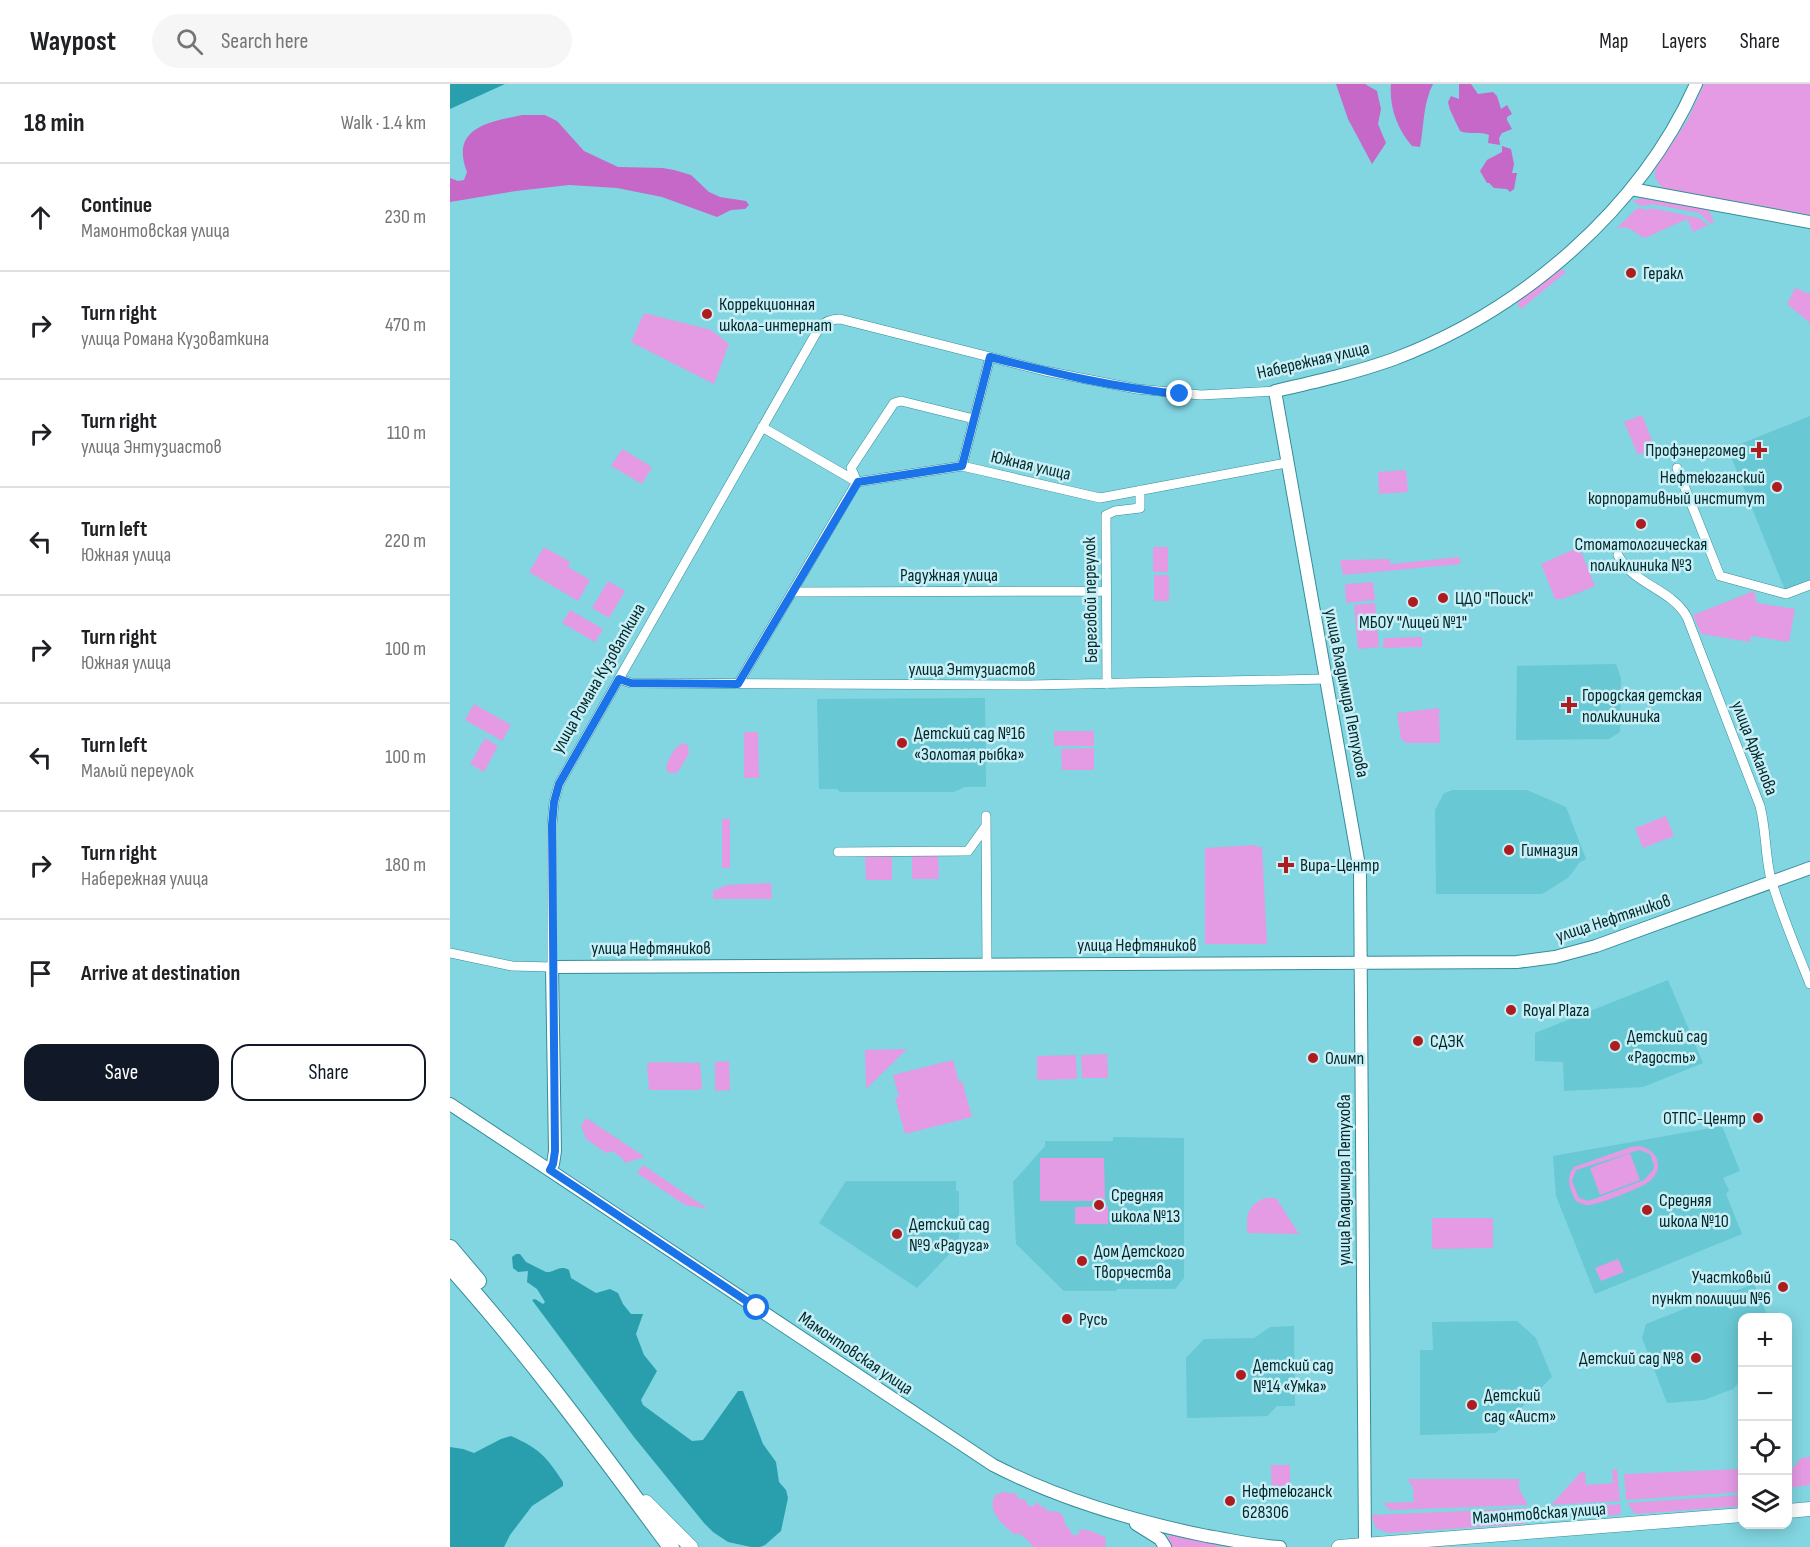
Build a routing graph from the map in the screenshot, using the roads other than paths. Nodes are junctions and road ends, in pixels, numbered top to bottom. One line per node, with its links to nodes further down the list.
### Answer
1 (1696, 84): 2 (main road, Набережная улица)
2 (1631, 189): 3 (main road); 6 (main road, Набережная улица)
3 (1810, 222)
4 (829, 320): 5 (street, Набережная улица); 8 (street, улица Романа Кузоваткина)
5 (990, 357): 6 (street, Набережная улица); 7 (street)
6 (1275, 391): 9 (main road, улица Владимира Петухова)
7 (974, 419): 10 (street); 12 (street)
8 (762, 427): 12 (street); 20 (street, улица Романа Кузоваткина)
9 (1286, 463): 13 (street, Южная улица); 21 (main road, улица Владимира Петухова)
10 (962, 466): 12 (street, Южная улица); 13 (street, Южная улица)
11 (1677, 468): 16 (street)
12 (858, 482): 19 (street)
13 (1140, 490): 17 (street, Береговой переулок)
14 (1618, 555): 26 (street, улица Аржанова)
15 (1810, 585): 16 (street)
16 (1800, 589): 18 (street)
17 (1106, 591): 19 (street, Радужная улица); 23 (street, Береговой переулок)
18 (1810, 591)
19 (792, 592): 22 (street)
20 (619, 679): 22 (street, улица Энтузиастов); 30 (street, улица Романа Кузоваткина)
21 (1326, 679): 23 (street, улица Энтузиастов); 28 (main road, улица Владимира Петухова)
22 (738, 684): 23 (street, улица Энтузиастов)
23 (1107, 684)
24 (838, 852): 29 (street)
25 (1810, 868): 26 (main road, улица Нефтяников)
26 (1772, 881): 28 (main road, улица Нефтяников); 31 (street, улица Аржанова)
27 (450, 952): 30 (street, улица Нефтяников)
28 (1362, 963): 29 (main road, улица Нефтяников); 44 (main road, улица Владимира Петухова)
29 (987, 964): 30 (main road, улица Нефтяников)
30 (552, 967): 33 (main road, улица Романа Кузоваткина)
31 (1810, 984)
32 (450, 1104): 33 (main road, Мамонтовская улица)
33 (550, 1170): 43 (main road, Мамонтовская улица)
34 (450, 1241): 37 (main road)
35 (450, 1248): 37 (highway)
36 (450, 1266): 38 (highway)
37 (486, 1291): 38 (highway)
38 (574, 1416): 39 (highway)
39 (592, 1440): 46 (highway); 47 (main road)
40 (1810, 1509): 41 (main road)
41 (1792, 1511)
42 (1738, 1515): 45 (main road, Мамонтовская улица)
43 (1125, 1517): 48 (main road); 49 (main road, Мамонтовская улица)
44 (1365, 1544): 45 (main road, Мамонтовская улица); 50 (main road, Мамонтовская улица)
45 (1384, 1545)
46 (671, 1547)
47 (691, 1547)
48 (1165, 1547)
49 (1280, 1547)
50 (1339, 1547)

